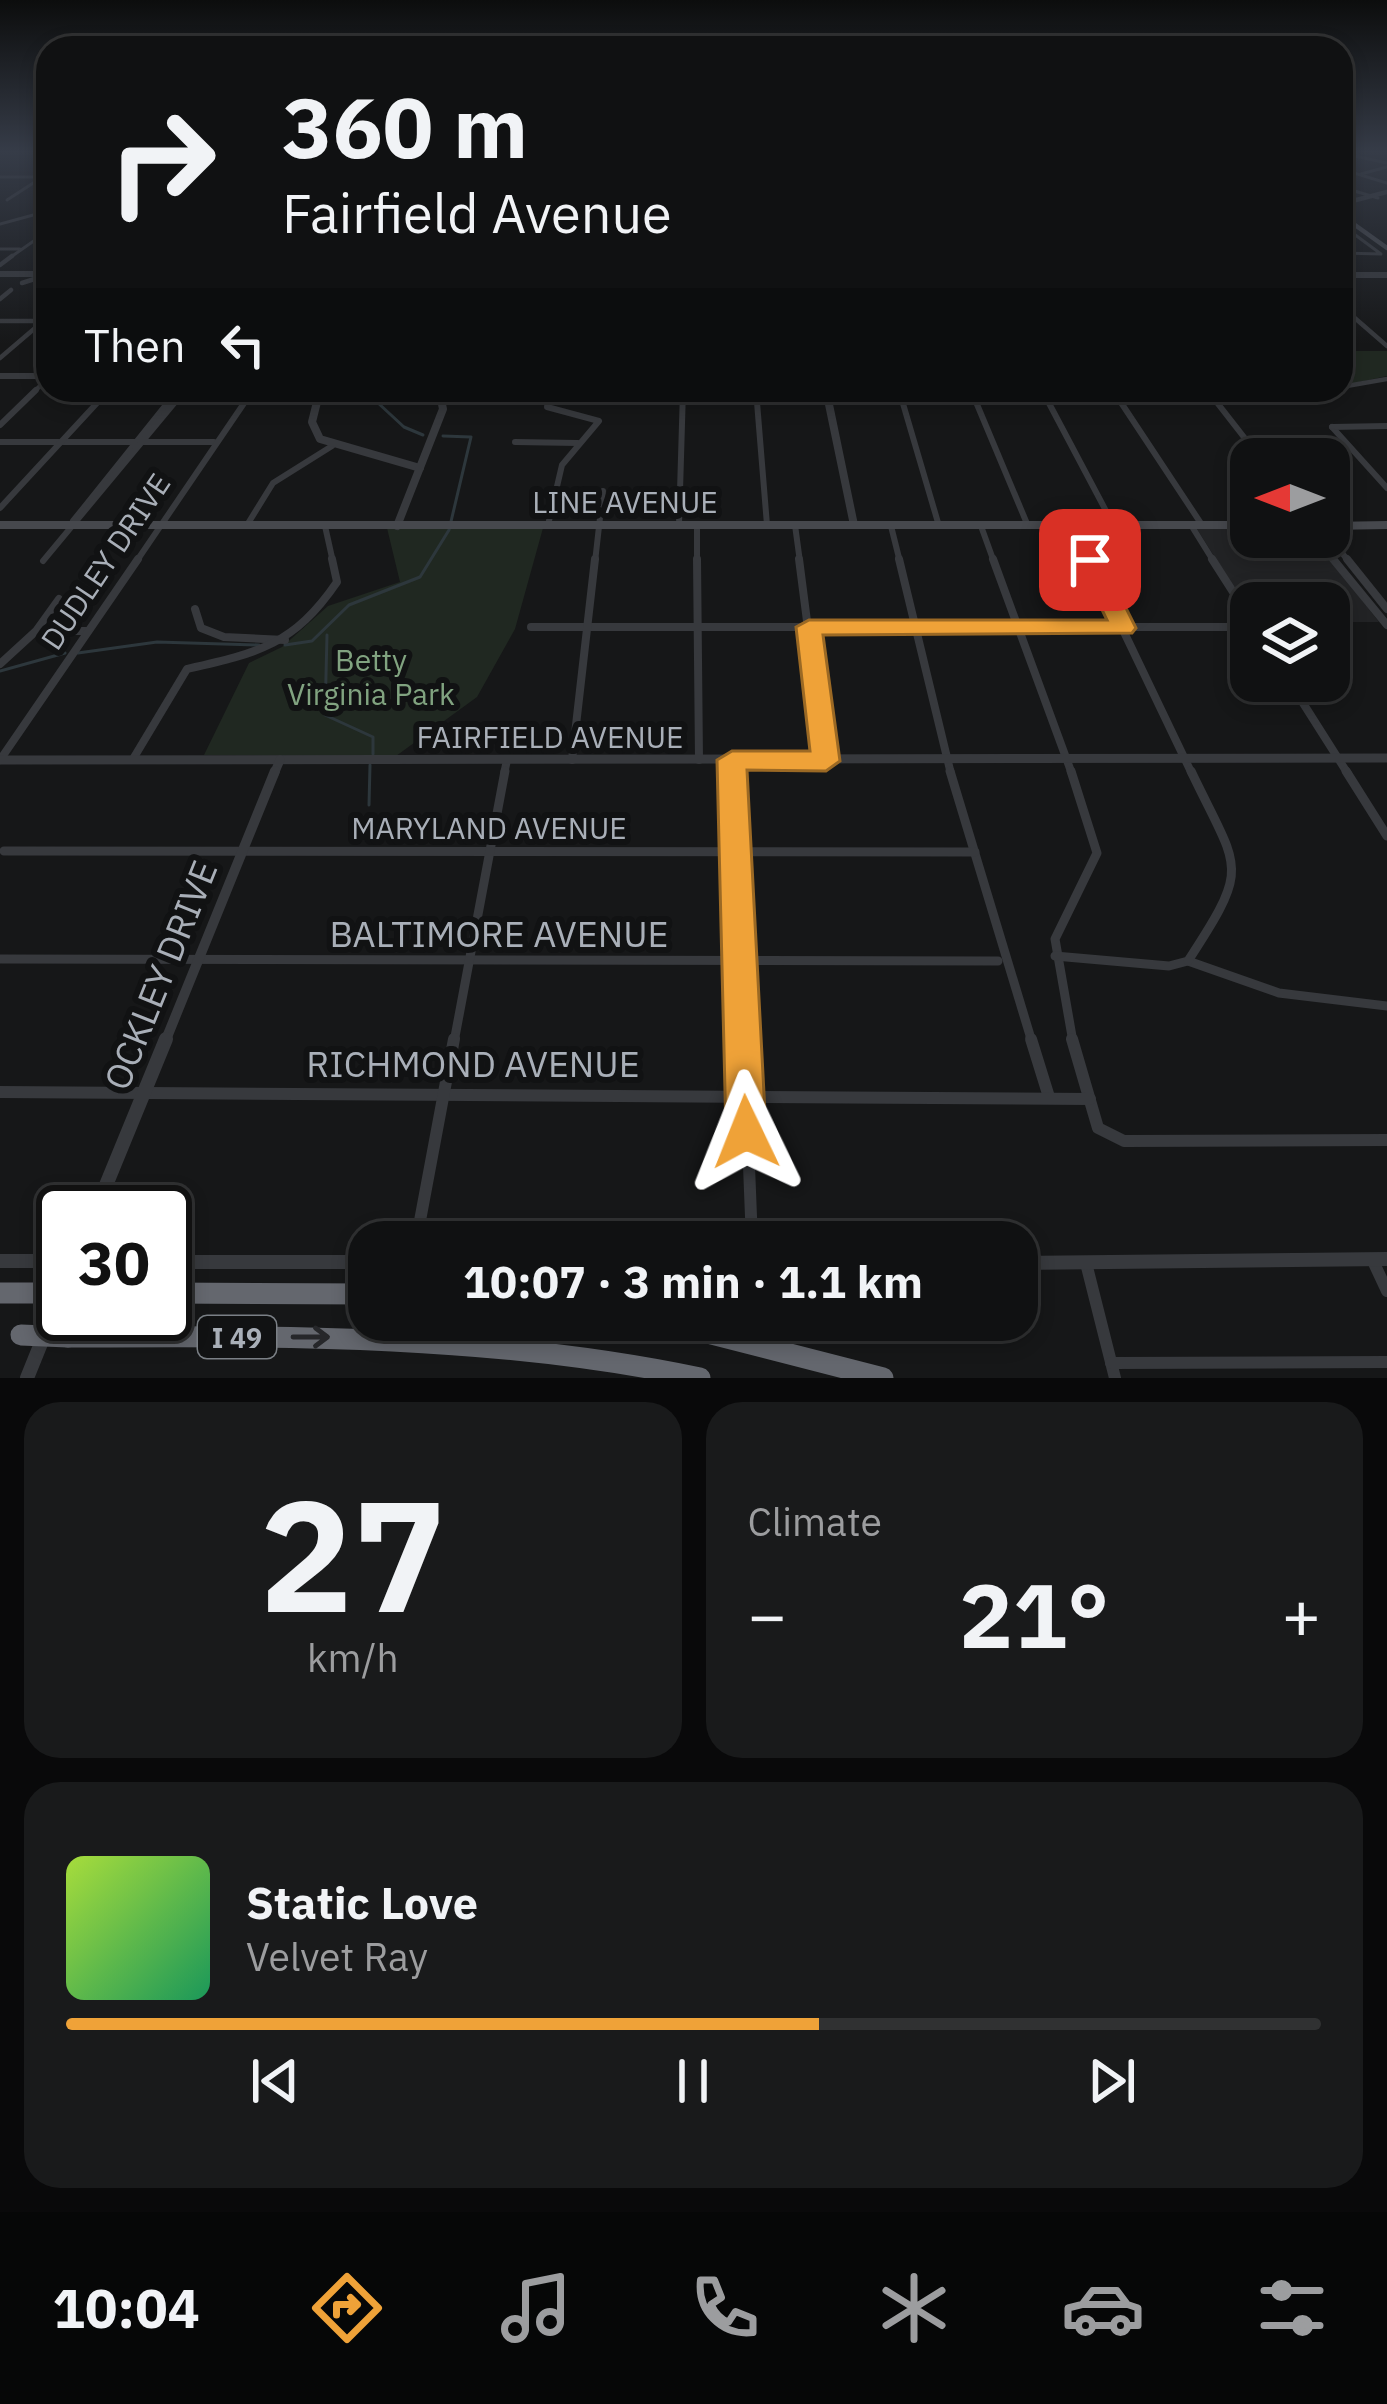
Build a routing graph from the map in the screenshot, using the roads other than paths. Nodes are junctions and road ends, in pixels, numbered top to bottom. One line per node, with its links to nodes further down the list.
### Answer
1 (1353, 225): 3 (main road)
2 (1353, 233): 3 (street)
3 (1360, 234): 7 (street); 7 (main road)
4 (36, 240): 6 (street)
5 (0, 249): 6 (street)
6 (21, 249): 9 (street)
7 (1385, 249): 8 (street)
8 (1353, 253)
9 (0, 265)
10 (0, 274): 11 (street)
11 (36, 275)
12 (1353, 275): 13 (street)
13 (1387, 275)
14 (36, 279): 15 (street)
15 (22, 283)
16 (10, 290): 17 (street)
17 (0, 298)
18 (1353, 316): 22 (street)
19 (36, 320): 20 (street)
20 (0, 321)
21 (36, 329): 23 (street)
22 (1387, 346)
23 (0, 358)
24 (0, 376): 25 (street)
25 (36, 377)
26 (1387, 379): 27 (street)
27 (1353, 385)
28 (36, 389): 43 (street)
29 (99, 402): 47 (street)
30 (172, 402): 48 (street)
31 (244, 402): 49 (street, DUDLEY DRIVE)
32 (317, 402): 52 (street)
33 (442, 402): 53 (street)
34 (544, 402): 51 (street)
35 (683, 402): 62 (street)
36 (756, 402): 64 (street)
37 (828, 402): 66 (street)
38 (902, 402): 74 (street)
39 (976, 402): 76 (street)
40 (1048, 402): 78 (street)
41 (1121, 402): 67 (street)
42 (1216, 402): 45 (street)
43 (0, 425)
44 (1387, 426): 54 (street)
45 (1245, 438)
46 (0, 442): 47 (street)
47 (61, 442): 48 (street); 56 (street)
48 (140, 442): 49 (street); 57 (street)
49 (216, 442): 59 (street, DUDLEY DRIVE)
50 (515, 442): 51 (street)
51 (578, 443): 60 (street)
52 (332, 446): 53 (street); 70 (street)
53 (420, 468): 72 (street)
54 (1387, 488)
55 (603, 491): 61 (street)
56 (0, 508)
57 (73, 523): 58 (main road, LINE AVENUE); 59 (main road, LINE AVENUE); 82 (street)
58 (0, 524)
59 (157, 525): 70 (main road, LINE AVENUE); 97 (street, DUDLEY DRIVE)
60 (548, 525): 61 (main road, LINE AVENUE); 72 (main road, LINE AVENUE)
61 (601, 525): 62 (main road, LINE AVENUE); 90 (street)
62 (680, 525): 63 (main road, LINE AVENUE)
63 (697, 525): 64 (main road, LINE AVENUE); 91 (street)
64 (767, 525): 65 (main road, LINE AVENUE)
65 (795, 525): 66 (main road, LINE AVENUE); 92 (street)
66 (854, 525): 73 (main road, LINE AVENUE)
67 (1196, 525): 68 (main road, LINE AVENUE); 78 (main road, LINE AVENUE); 83 (street)
68 (1230, 525)
69 (1387, 525): 79 (main road)
70 (247, 526): 71 (main road, LINE AVENUE)
71 (325, 526): 72 (main road, LINE AVENUE); 98 (street)
72 (397, 526)
73 (891, 526): 74 (main road, LINE AVENUE); 93 (street)
74 (939, 526): 75 (main road, LINE AVENUE)
75 (981, 526): 76 (main road, LINE AVENUE); 94 (street)
76 (1028, 526): 77 (main road, LINE AVENUE)
77 (1073, 526): 78 (main road, LINE AVENUE); 95 (street)
78 (1114, 526)
79 (1350, 526)
80 (1332, 558): 88 (street)
81 (1347, 558): 85 (street)
82 (43, 561)
83 (1230, 586)
84 (59, 599): 96 (street)
85 (1386, 605)
86 (195, 609): 98 (street)
87 (1230, 625): 95 (street)
88 (1387, 625)
89 (531, 627): 90 (street)
90 (588, 627): 91 (street); 109 (street)
91 (698, 627): 92 (street); 110 (street)
92 (809, 627): 93 (street); 113 (street)
93 (915, 627): 94 (street); 112 (street)
94 (1019, 628): 95 (street); 102 (street)
95 (1123, 628): 103 (street)
96 (36, 631): 97 (street); 99 (street)
97 (87, 631): 105 (street, DUDLEY DRIVE)
98 (286, 640): 106 (street)
99 (0, 664)
100 (1302, 702): 104 (street)
101 (1387, 758): 104 (street, FAIRFIELD AVENUE)
102 (1065, 759): 103 (street, FAIRFIELD AVENUE); 112 (street, FAIRFIELD AVENUE); 120 (street)
103 (1186, 759): 104 (street, FAIRFIELD AVENUE); 126 (street)
104 (1338, 759): 114 (street)
105 (0, 760): 106 (street, FAIRFIELD AVENUE)
106 (133, 760): 107 (street, FAIRFIELD AVENUE)
107 (280, 760): 108 (street, FAIRFIELD AVENUE); 115 (street, OCKLEY DRIVE)
108 (507, 760): 109 (street, FAIRFIELD AVENUE); 117 (street)
109 (572, 760): 110 (street, FAIRFIELD AVENUE)
110 (699, 760): 111 (street, FAIRFIELD AVENUE)
111 (732, 760): 113 (street, FAIRFIELD AVENUE); 118 (street)
112 (947, 760): 113 (street, FAIRFIELD AVENUE); 119 (street)
113 (826, 761)
114 (1387, 836)
115 (244, 850): 116 (street, MARYLAND AVENUE); 117 (street, MARYLAND AVENUE); 122 (street, OCKLEY DRIVE)
116 (4, 851)
117 (489, 851): 118 (street, MARYLAND AVENUE); 123 (street)
118 (737, 851): 119 (street, MARYLAND AVENUE); 124 (street)
119 (975, 852): 132 (street)
120 (1055, 956): 126 (street); 133 (street)
121 (0, 959): 122 (street, BALTIMORE AVENUE)
122 (199, 960): 123 (street, BALTIMORE AVENUE); 128 (street, OCKLEY DRIVE)
123 (469, 960): 124 (street, BALTIMORE AVENUE); 131 (street)
124 (740, 961): 125 (street, BALTIMORE AVENUE); 130 (street)
125 (998, 961)
126 (1188, 961): 127 (street)
127 (1387, 1006)
128 (145, 1091): 129 (street, RICHMOND AVENUE); 131 (street, RICHMOND AVENUE); 135 (street, OCKLEY DRIVE)
129 (0, 1092)
130 (745, 1093): 131 (street, RICHMOND AVENUE); 132 (street, RICHMOND AVENUE); 137 (street)
131 (445, 1094): 136 (street)
132 (1049, 1096): 133 (street, RICHMOND AVENUE)
133 (1090, 1099): 134 (street)
134 (1387, 1141)
135 (106, 1185)
136 (420, 1221)
137 (751, 1221)
138 (1380, 1259): 144 (street); 145 (street)
139 (0, 1261): 140 (street)
140 (36, 1262)
141 (192, 1262): 142 (street)
142 (348, 1262)
143 (1038, 1263): 144 (street)
144 (1086, 1263): 154 (street)
145 (1387, 1291)
146 (0, 1292): 147 (highway, bridge)
147 (36, 1293)
148 (192, 1293): 149 (highway, I 49)
149 (348, 1294)
150 (11, 1335): 156 (highway, I 49, one-way to 156, bridge)
151 (42, 1341): 155 (street)
152 (739, 1341): 157 (highway)
153 (1387, 1362): 154 (street)
154 (1113, 1370)
155 (27, 1378)
156 (700, 1378)
157 (883, 1378)

